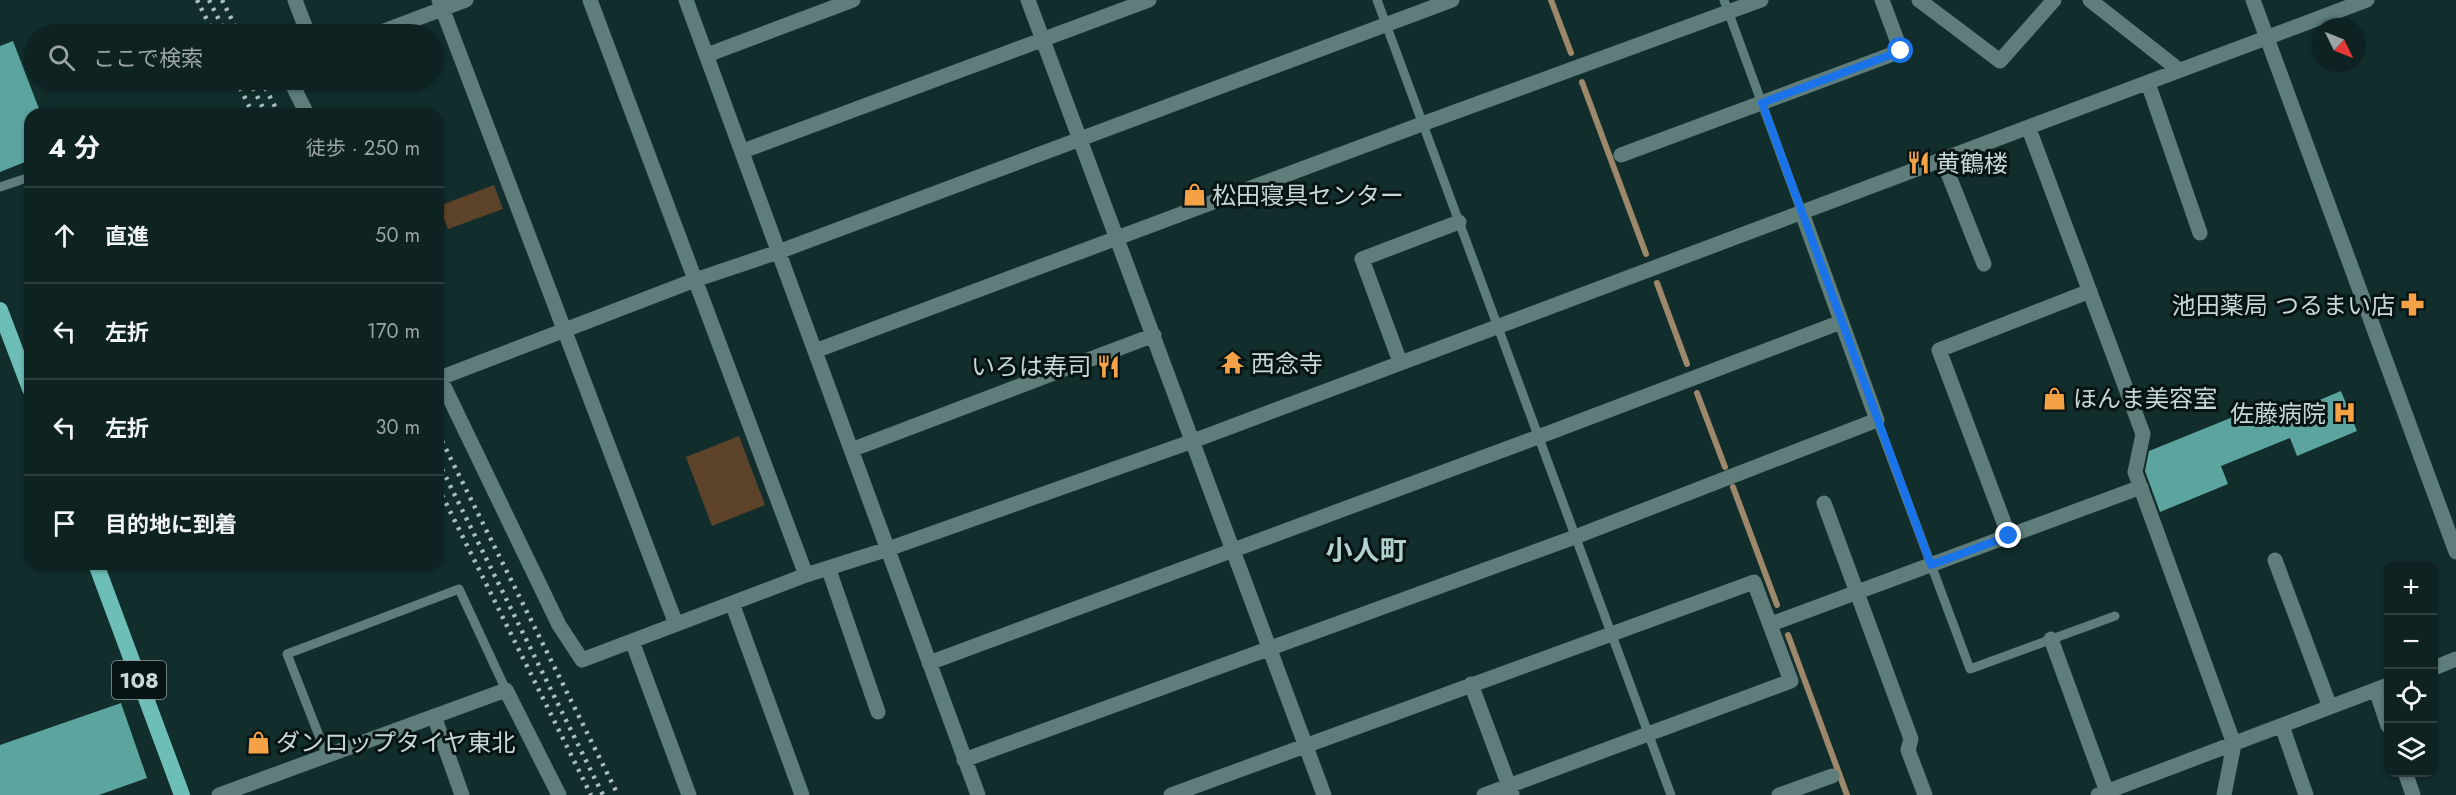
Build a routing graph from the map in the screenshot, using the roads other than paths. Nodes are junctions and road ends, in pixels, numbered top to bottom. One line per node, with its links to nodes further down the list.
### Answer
1 (295, 0): 19 (street)
2 (466, 0): 17 (street)
3 (590, 0): 44 (street)
4 (686, 0): 24 (street)
5 (853, 0): 24 (street)
6 (1028, 0): 23 (street)
7 (1149, 0): 23 (street)
8 (1377, 0): 21 (lane)
9 (1452, 0): 21 (street)
10 (1761, 0): 18 (street)
11 (1882, 0): 28 (street)
12 (1919, 0): 13 (street)
13 (2054, 0)
14 (2090, 0): 25 (street)
15 (2253, 0): 22 (street)
16 (2367, 0): 22 (street)
17 (440, 4): 20 (street); 49 (street)
18 (1726, 6): 28 (lane); 30 (street)
19 (304, 24)
20 (397, 24)
21 (1387, 24): 30 (lane); 32 (street)
22 (2266, 37): 25 (street); 66 (street)
23 (1042, 40): 32 (street); 33 (street)
24 (707, 55): 33 (street)
25 (2180, 70): 26 (street)
26 (2148, 83): 31 (street); 40 (street)
27 (295, 90): 29 (street)
28 (1762, 103): 34 (street); 38 (lane)
29 (304, 108)
30 (1422, 124): 39 (lane); 41 (street)
31 (2029, 129): 35 (street); 45 (street)
32 (1080, 138): 41 (street); 42 (street)
33 (743, 151): 42 (street)
34 (1621, 155)
35 (1943, 161): 38 (street); 43 (street)
36 (24, 179): 37 (lane)
37 (0, 188)
38 (1802, 213): 47 (street); 48 (street)
39 (1459, 222): 48 (lane); 52 (street)
40 (2200, 233)
41 (1117, 238): 50 (street); 51 (street)
42 (778, 252): 44 (street); 51 (street)
43 (1984, 264)
44 (695, 280): 49 (street); 71 (street)
45 (2090, 291): 60 (street); 62 (street)
46 (0, 310): 53 (highway)
47 (1841, 321): 56 (street); 57 (street)
48 (1497, 326): 52 (street); 57 (lane)
49 (567, 331): 54 (street); 75 (street)
50 (1154, 336): 58 (street); 59 (street)
51 (815, 351): 59 (street)
52 (1400, 363): 58 (street)
53 (24, 373)
54 (444, 374)
55 (444, 386): 79 (street)
56 (1877, 420): 63 (street); 68 (lane)
57 (1538, 437): 63 (lane); 65 (street)
58 (1193, 441): 64 (street); 65 (street)
59 (852, 450): 64 (street)
60 (2141, 487): 62 (street); 93 (street)
61 (1824, 503): 72 (street)
62 (2009, 536): 68 (street)
63 (1575, 537): 77 (lane); 80 (street)
64 (888, 549): 70 (street); 82 (street)
65 (1234, 551): 80 (street); 82 (street)
66 (2456, 552)
67 (2275, 560): 87 (street)
68 (1931, 565): 72 (street); 78 (lane)
69 (98, 570): 101 (highway, 108)
70 (829, 570): 71 (street); 88 (street)
71 (806, 575): 73 (street)
72 (1855, 593): 76 (street); 113 (street)
73 (732, 603): 75 (street); 106 (street)
74 (2115, 616): 78 (lane)
75 (676, 624): 79 (street)
76 (1771, 624): 77 (street); 92 (street)
77 (1612, 632): 84 (street); 92 (lane)
78 (2051, 639): 100 (street)
79 (632, 641): 105 (street)
80 (1269, 649): 94 (street); 96 (street)
81 (2456, 659): 83 (street)
82 (929, 663): 96 (street)
83 (2438, 666)
84 (1472, 684): 94 (street); 99 (street)
85 (2382, 688): 87 (street); 90 (street)
86 (506, 690): 89 (street); 95 (lane); 104 (street)
87 (2330, 707): 91 (street)
88 (879, 712)
89 (434, 716): 95 (street); 103 (street)
90 (2388, 723)
91 (2282, 726): 93 (street); 115 (street)
92 (1648, 733): 99 (street); 111 (lane)
93 (2234, 744): 100 (street); 114 (street)
94 (1305, 746): 108 (street); 109 (street)
95 (327, 756): 102 (street)
96 (964, 760): 107 (street)
97 (1832, 776): 112 (street)
98 (2407, 777): 116 (street)
99 (1511, 790): 110 (street)
100 (2102, 793)
101 (182, 795)
102 (219, 795)
103 (462, 795)
104 (559, 795)
105 (689, 795)
106 (802, 795)
107 (978, 795)
108 (1171, 795)
109 (1324, 795)
110 (1484, 795)
111 (1671, 795)
112 (1779, 795)
113 (1925, 795)
114 (2224, 795)
115 (2306, 795)
116 (2413, 795)

